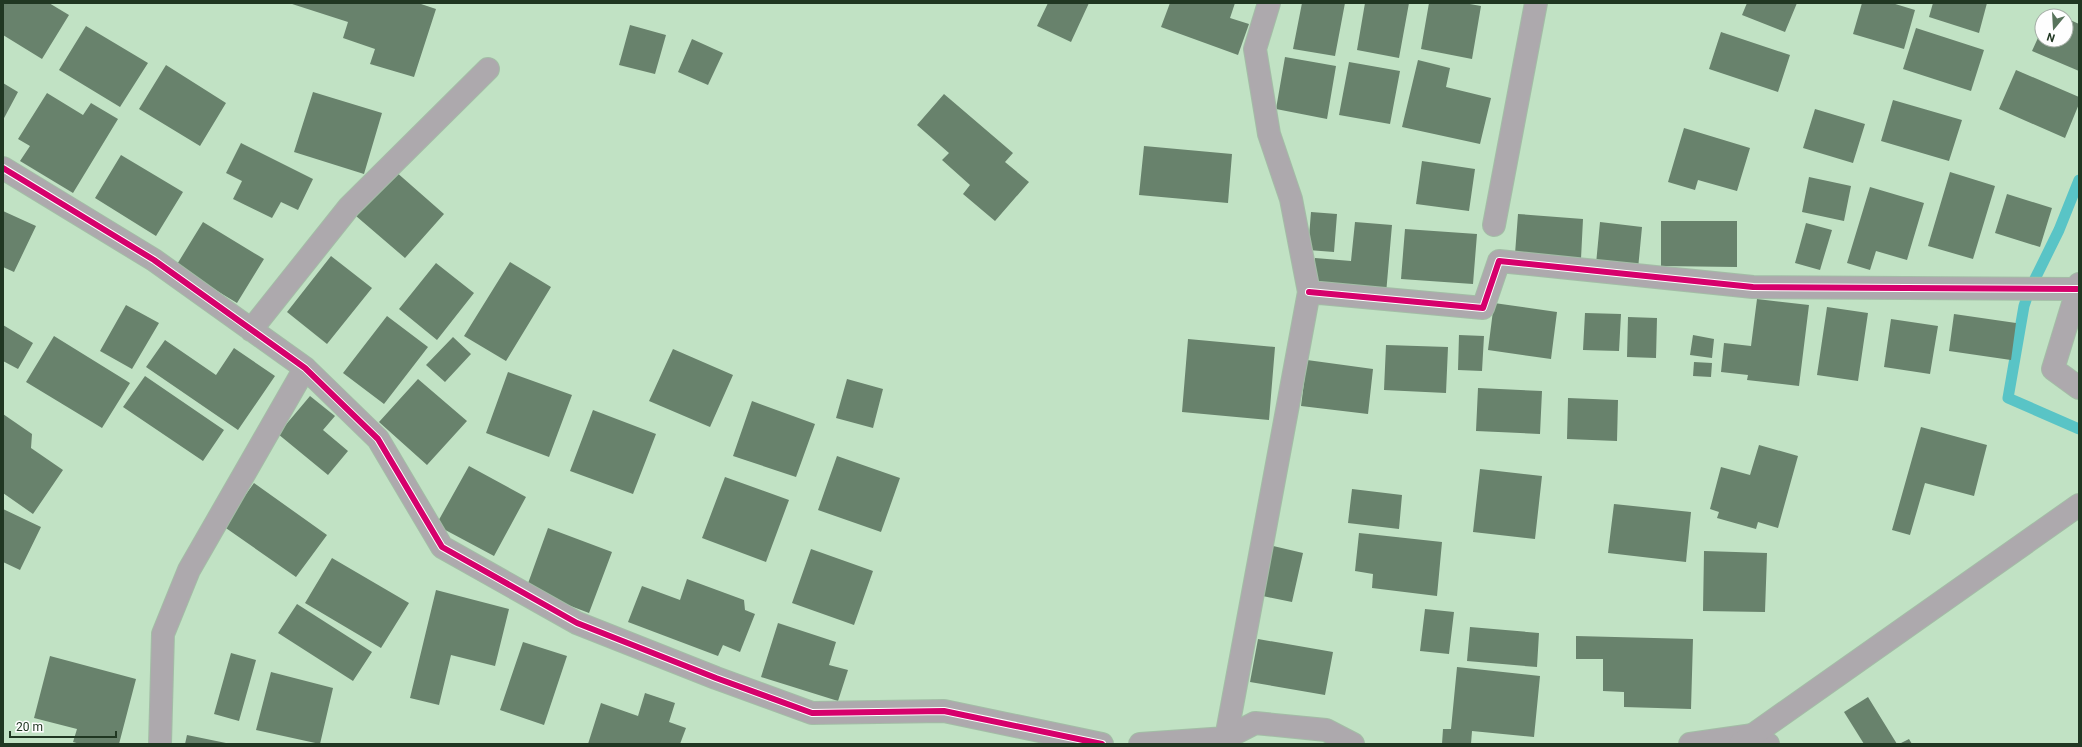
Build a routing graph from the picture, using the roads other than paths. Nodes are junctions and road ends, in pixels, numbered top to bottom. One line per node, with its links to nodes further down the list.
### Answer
1 (1270, 3): 7 (street)
2 (1536, 3): 5 (street)
3 (488, 69): 8 (street)
4 (3, 168): 8 (street)
5 (1494, 225)
6 (2078, 286): 7 (street); 10 (street)
7 (1309, 292): 12 (street)
8 (250, 330): 9 (street)
9 (306, 368): 14 (street); 15 (street)
10 (2079, 388)
11 (2079, 505): 13 (street)
12 (1226, 738): 16 (street); 17 (street)
13 (1754, 741): 18 (street)
14 (160, 744)
15 (1102, 744)
16 (1140, 744)
17 (1353, 744)
18 (1690, 744)

